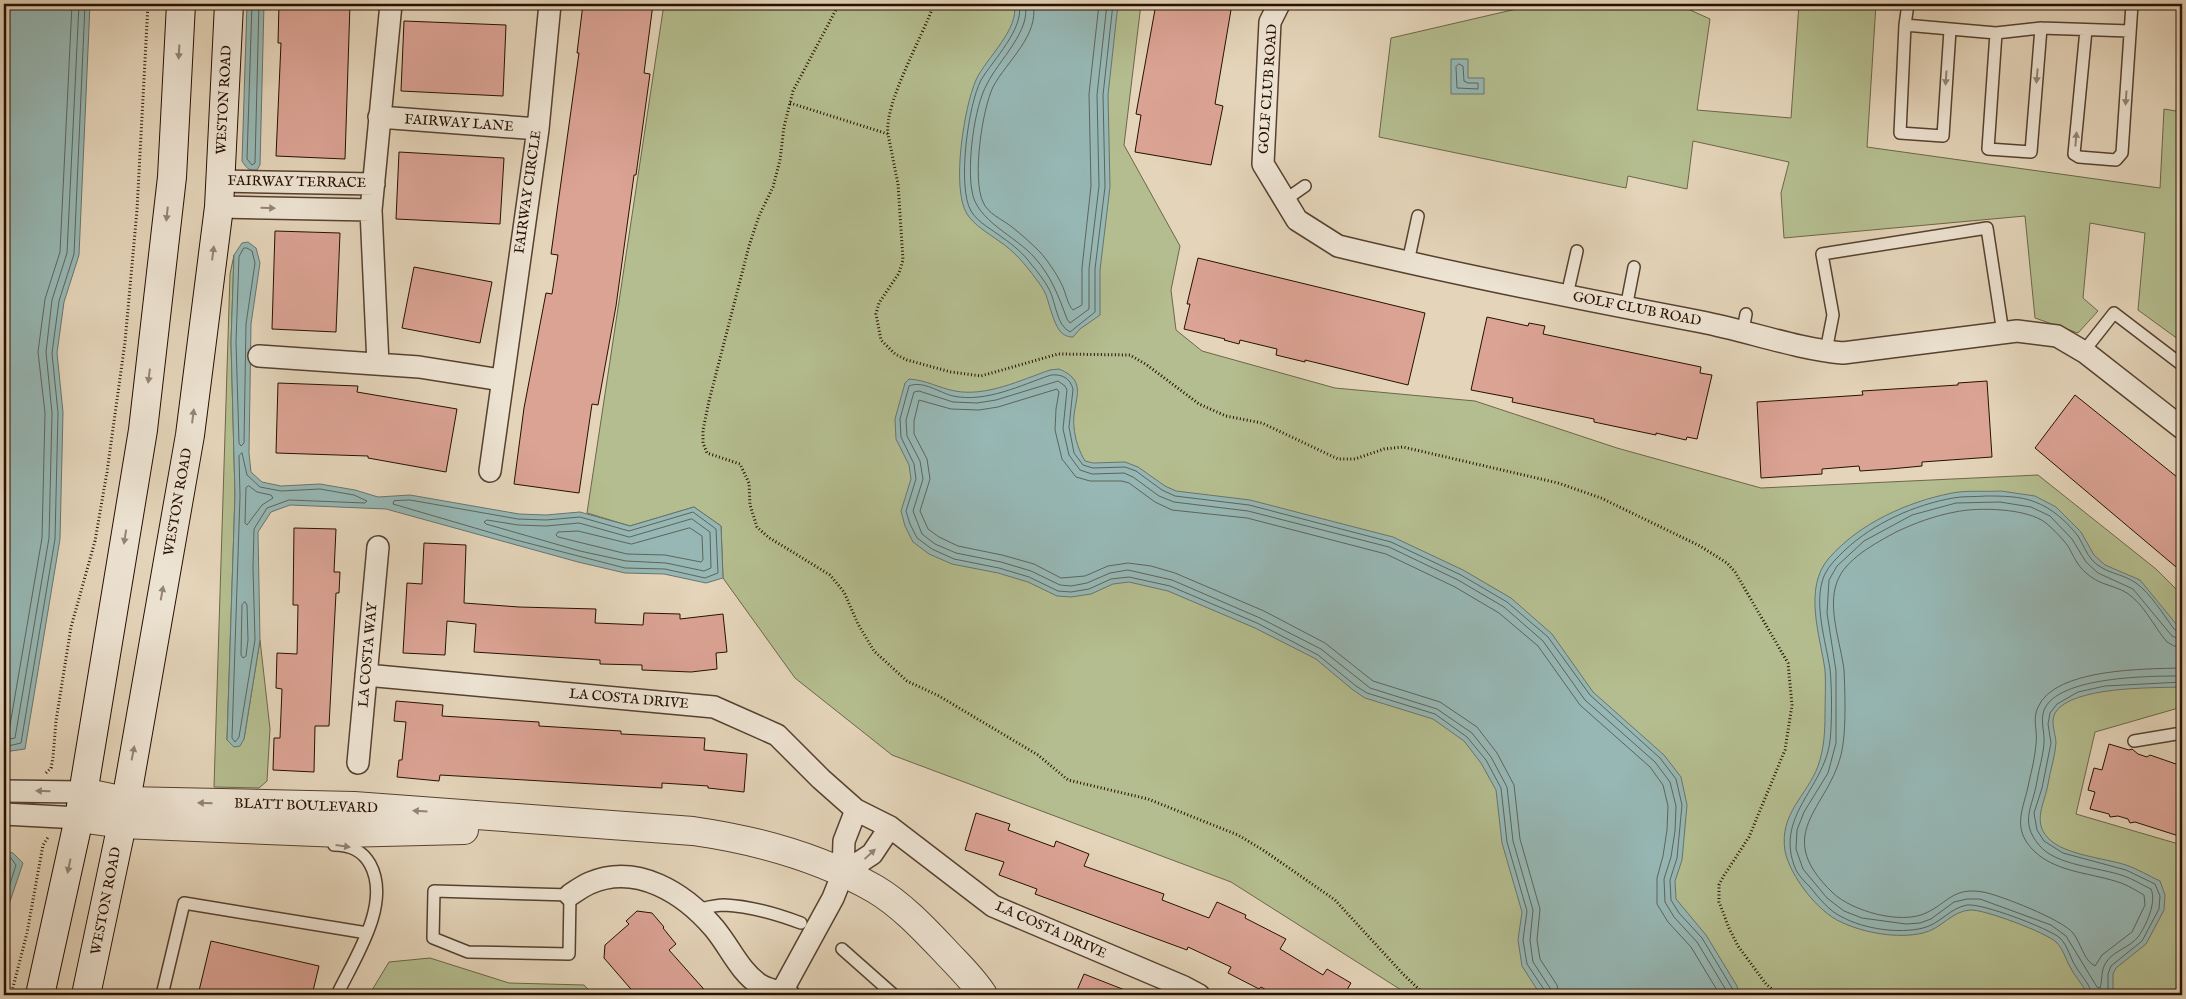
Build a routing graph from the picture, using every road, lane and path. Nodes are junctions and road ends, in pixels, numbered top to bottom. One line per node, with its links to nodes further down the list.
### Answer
1 (148, 4): 46 (path)
2 (181, 4): 48 (main road, one-way to 48)
3 (229, 4): 23 (main road, WESTON ROAD)
4 (391, 4): 18 (street)
5 (550, 4): 19 (street, FAIRWAY CIRCLE)
6 (839, 4): 17 (path)
7 (934, 4): 20 (path)
8 (1278, 4): 24 (street, GOLF CLUB ROAD)
9 (1908, 4): 11 (lane)
10 (2132, 4): 15 (lane)
11 (1906, 25): 13 (lane); 13 (lane, one-way to 11)
12 (2041, 28): 14 (lane); 16 (lane); 16 (lane, one-way to 16)
13 (1950, 30): 16 (lane)
14 (2086, 30): 15 (lane); 15 (lane, one-way to 14)
15 (2130, 31)
16 (1996, 33)
17 (790, 103): 20 (path); 73 (path)
18 (379, 117): 19 (street, FAIRWAY LANE); 21 (street)
19 (538, 129): 38 (street, FAIRWAY CIRCLE)
20 (888, 134): 74 (path)
21 (374, 184): 23 (street, FAIRWAY TERRACE); 25 (street)
22 (1305, 186): 24 (lane)
23 (219, 194): 25 (street, FAIRWAY TERRACE, one-way to 25); 50 (main road, WESTON ROAD, one-way to 23)
24 (1285, 200): 28 (street, GOLF CLUB ROAD)
25 (371, 210): 36 (street)
26 (1418, 216): 28 (lane)
27 (1577, 250): 30 (lane)
28 (1408, 262): 30 (street, GOLF CLUB ROAD)
29 (1634, 266): 31 (lane)
30 (1567, 295): 31 (street, GOLF CLUB ROAD)
31 (1626, 308): 33 (street, GOLF CLUB ROAD)
32 (2003, 333): 33 (street, GOLF CLUB ROAD); 33 (lane); 34 (street, GOLF CLUB ROAD)
33 (1826, 351)
34 (2084, 351): 37 (lane); 39 (street, GOLF CLUB ROAD)
35 (259, 356): 36 (street)
36 (378, 364): 38 (street)
37 (2182, 365)
38 (502, 380): 40 (street, FAIRWAY CIRCLE)
39 (2182, 428)
40 (490, 471)
41 (378, 547): 42 (street, LA COSTA WAY)
42 (366, 675): 45 (street, LA COSTA WAY); 49 (street, LA COSTA DRIVE)
43 (2182, 733): 44 (lane)
44 (2134, 741)
45 (358, 763)
46 (50, 777)
47 (4, 791): 48 (street, BLATT BOULEVARD, one-way to 47)
48 (81, 805): 50 (main road, BLATT BOULEVARD); 51 (street, BLATT BOULEVARD); 67 (main road, one-way to 67)
49 (856, 810): 54 (street, LA COSTA DRIVE); 58 (street)
50 (123, 812): 52 (main road, BLATT BOULEVARD, one-way to 50); 53 (main road, BLATT BOULEVARD); 68 (main road, WESTON ROAD)
51 (4, 814)
52 (608, 826): 53 (main road, BLATT BOULEVARD); 58 (main road, BLATT BOULEVARD)
53 (192, 827): 56 (lane)
54 (890, 827): 58 (street, one-way to 54); 64 (street, LA COSTA DRIVE)
55 (52, 833): 66 (path)
56 (245, 842)
57 (324, 844): 62 (lane, one-way to 62)
58 (843, 873): 65 (street); 72 (main road, BLATT BOULEVARD)
59 (570, 896): 59 (lane); 60 (street)
60 (696, 910): 61 (lane); 65 (street)
61 (801, 923)
62 (367, 933): 69 (lane); 70 (lane)
63 (842, 949): 71 (lane)
64 (1188, 993)
65 (785, 994)
66 (11, 995)
67 (40, 995)
68 (86, 995)
69 (162, 995)
70 (337, 995)
71 (894, 995)
72 (983, 995)
73 (1425, 995)
74 (1779, 995)

